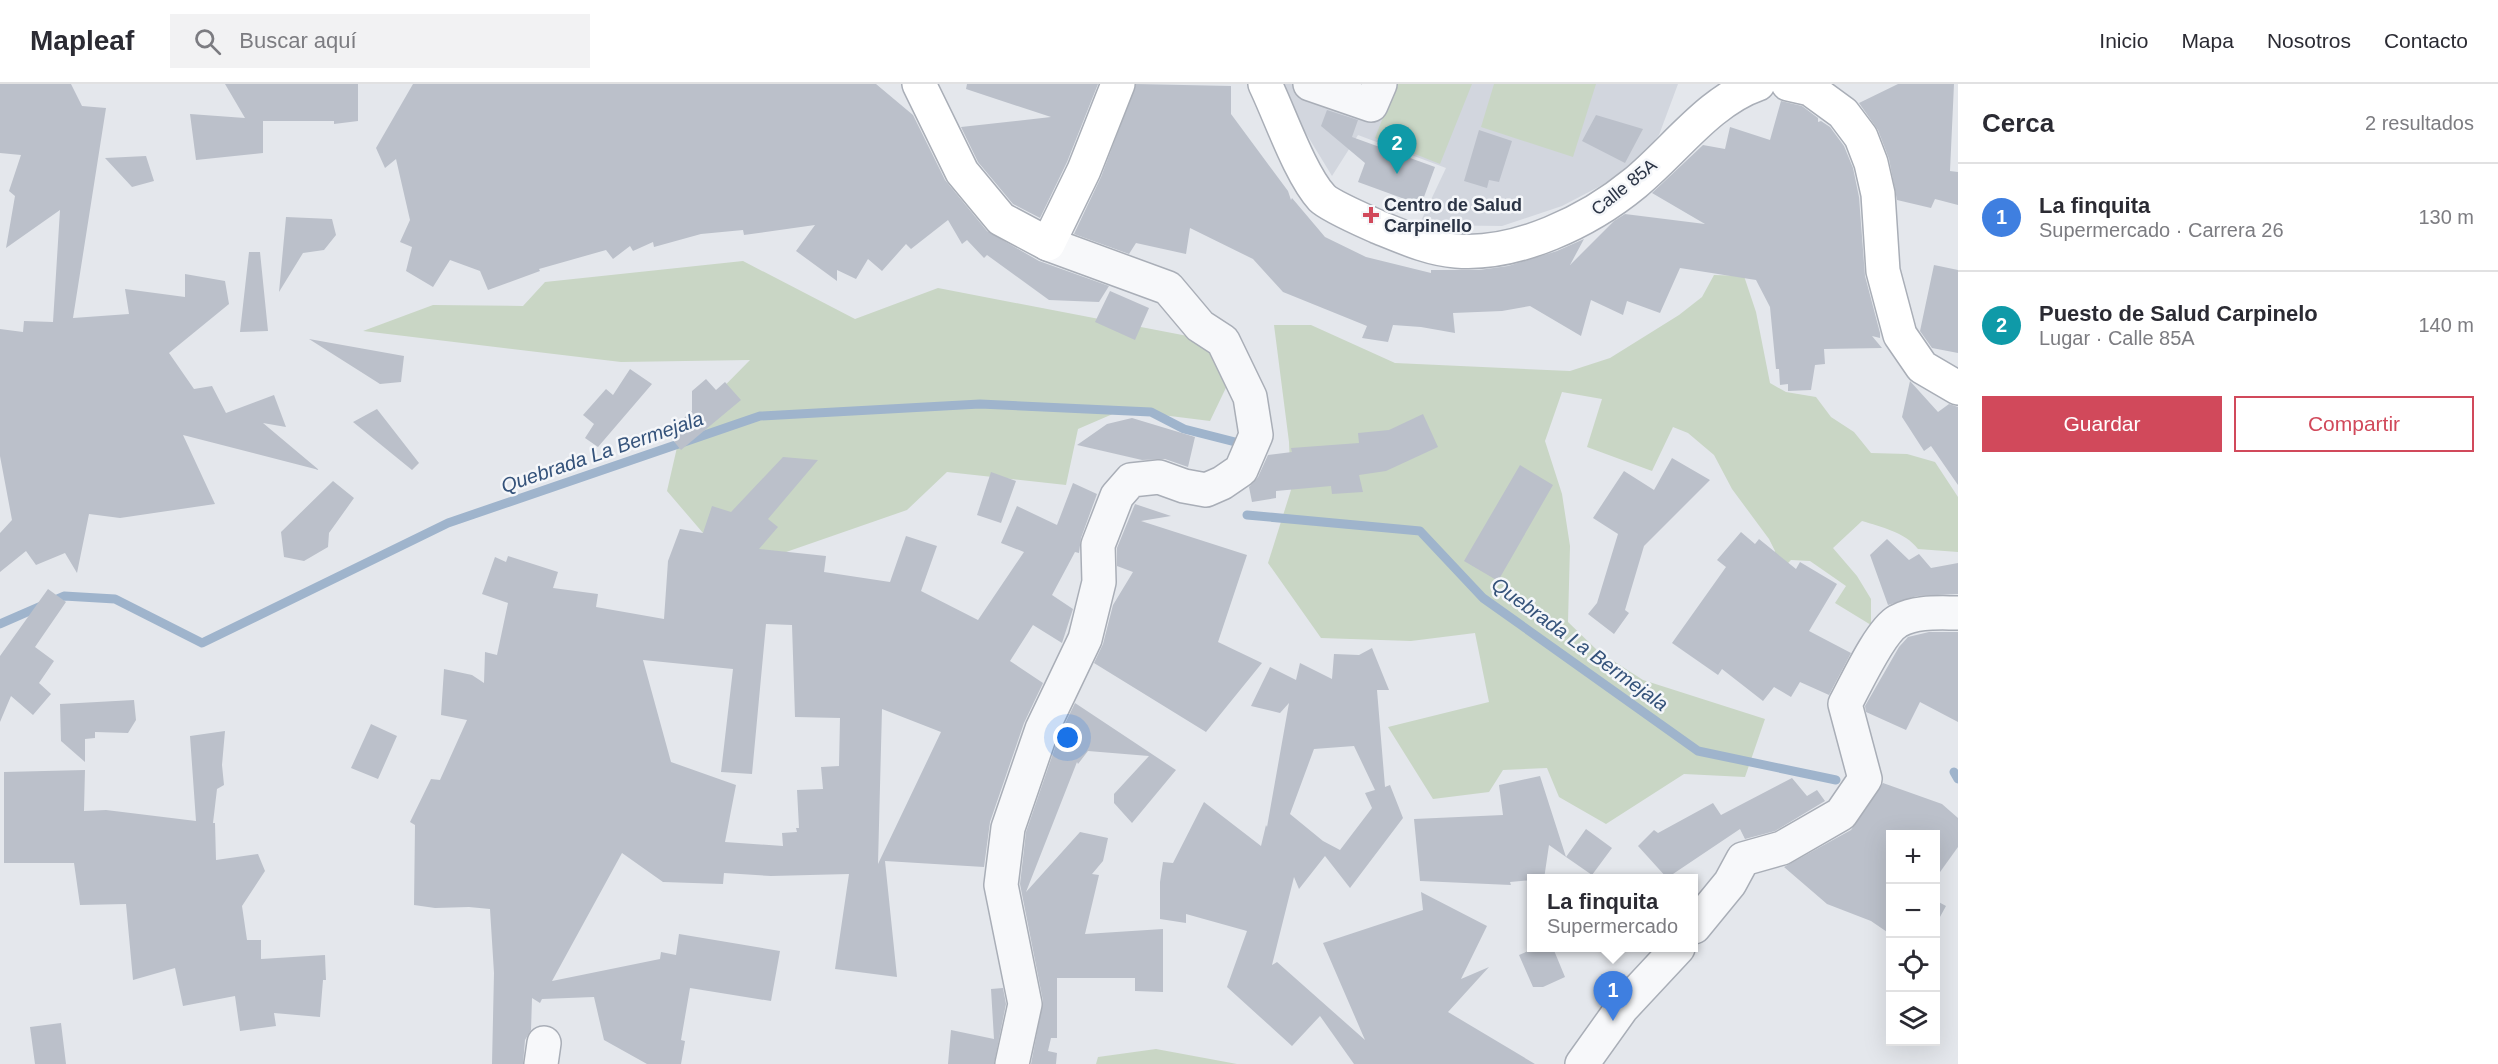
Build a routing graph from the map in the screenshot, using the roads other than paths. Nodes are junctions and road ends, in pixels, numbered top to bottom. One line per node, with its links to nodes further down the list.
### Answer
1 (919, 84): 8 (street)
2 (1118, 84): 8 (street)
3 (1265, 84): 6 (street, Calle 85A)
4 (1310, 84): 5 (street)
5 (1380, 84)
6 (1758, 84)
7 (1804, 86): 9 (street)
8 (1048, 244): 13 (street)
9 (1958, 388)
10 (1958, 613): 11 (street)
11 (1698, 922)
12 (1673, 952): 14 (street)
13 (1012, 1064)
14 (1582, 1064)

